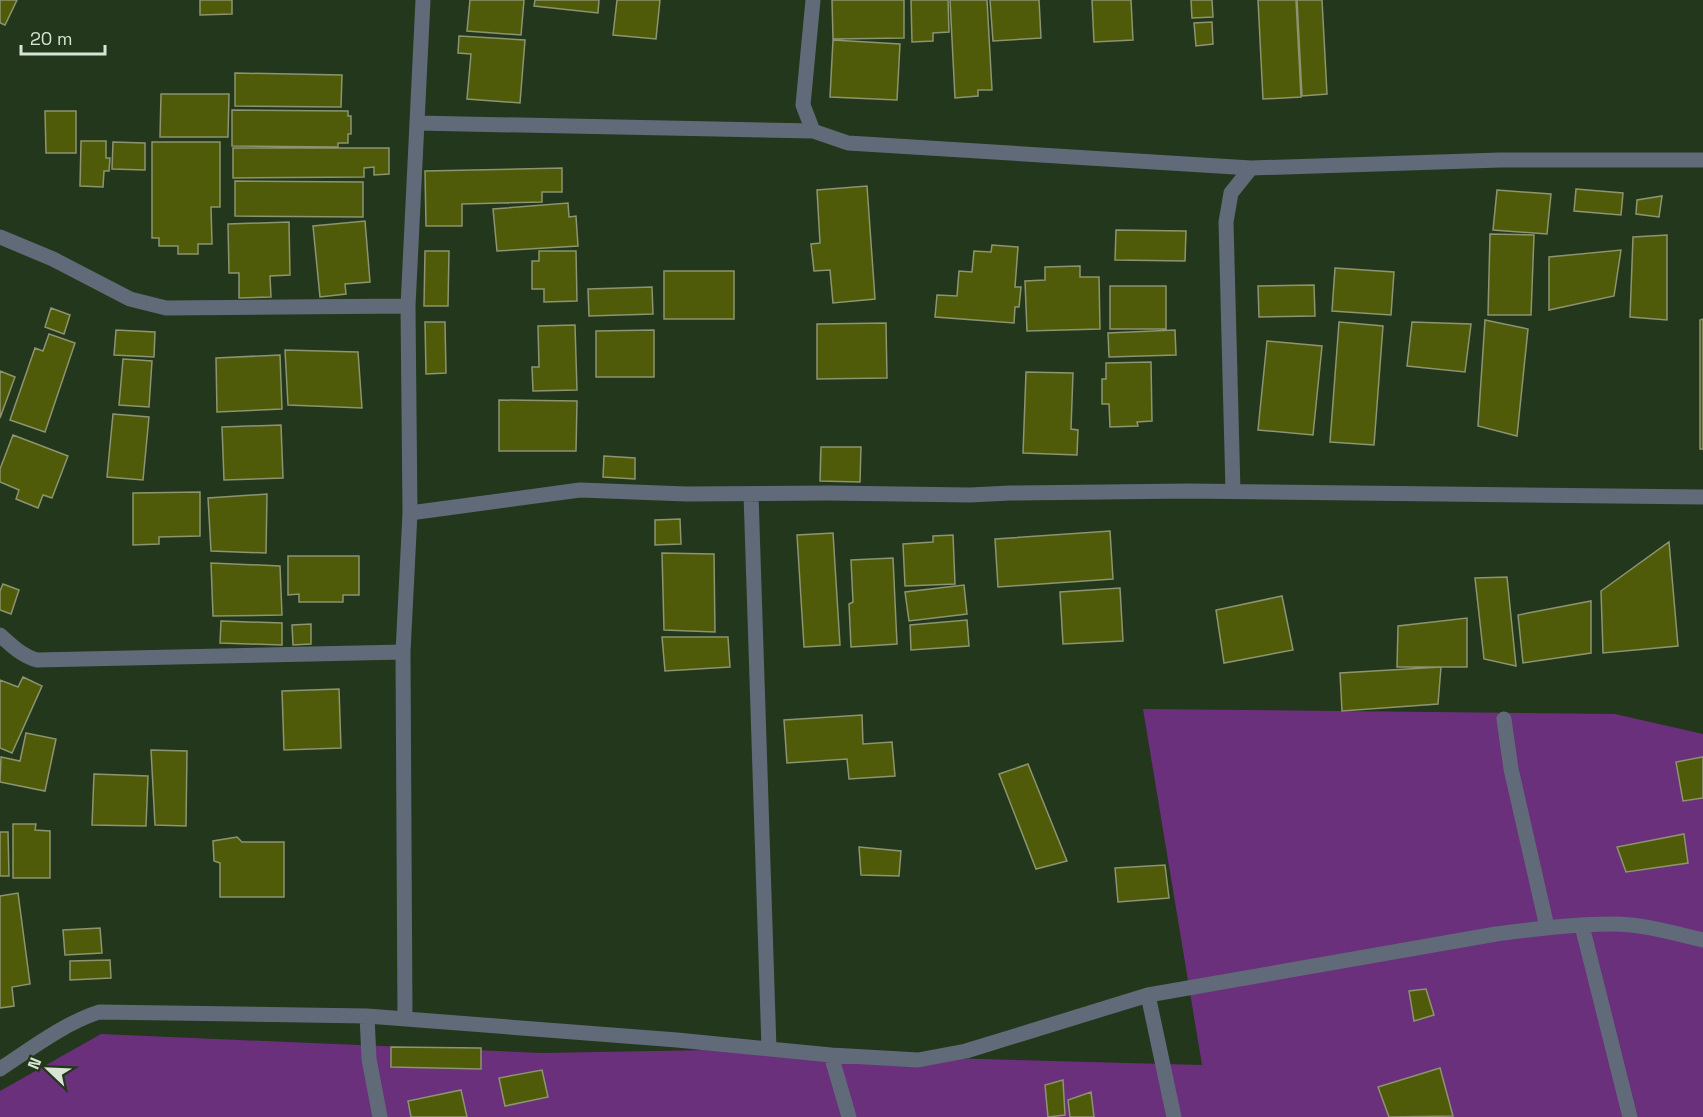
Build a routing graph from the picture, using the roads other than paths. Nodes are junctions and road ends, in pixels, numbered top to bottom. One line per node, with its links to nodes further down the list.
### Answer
1 (423, 0): 3 (street)
2 (813, 0): 4 (street)
3 (417, 123): 4 (street); 8 (street)
4 (813, 131): 6 (street)
5 (1703, 160): 6 (street)
6 (1251, 168): 9 (street)
7 (0, 237): 8 (street)
8 (408, 306): 12 (street)
9 (1233, 492): 10 (street); 11 (street)
10 (751, 494): 12 (street); 22 (street)
11 (1703, 497)
12 (410, 513): 14 (street)
13 (0, 636): 14 (street)
14 (403, 652): 21 (street)
15 (1504, 719): 17 (street)
16 (1582, 926): 17 (street); 18 (street); 28 (street)
17 (1547, 927): 19 (street)
18 (1703, 940)
19 (1148, 995): 23 (street); 27 (street)
20 (367, 1016): 21 (street); 24 (street); 25 (street)
21 (405, 1019): 22 (street)
22 (769, 1049): 23 (street)
23 (831, 1055): 26 (street)
24 (0, 1069)
25 (380, 1117)
26 (849, 1117)
27 (1174, 1117)
28 (1630, 1117)

